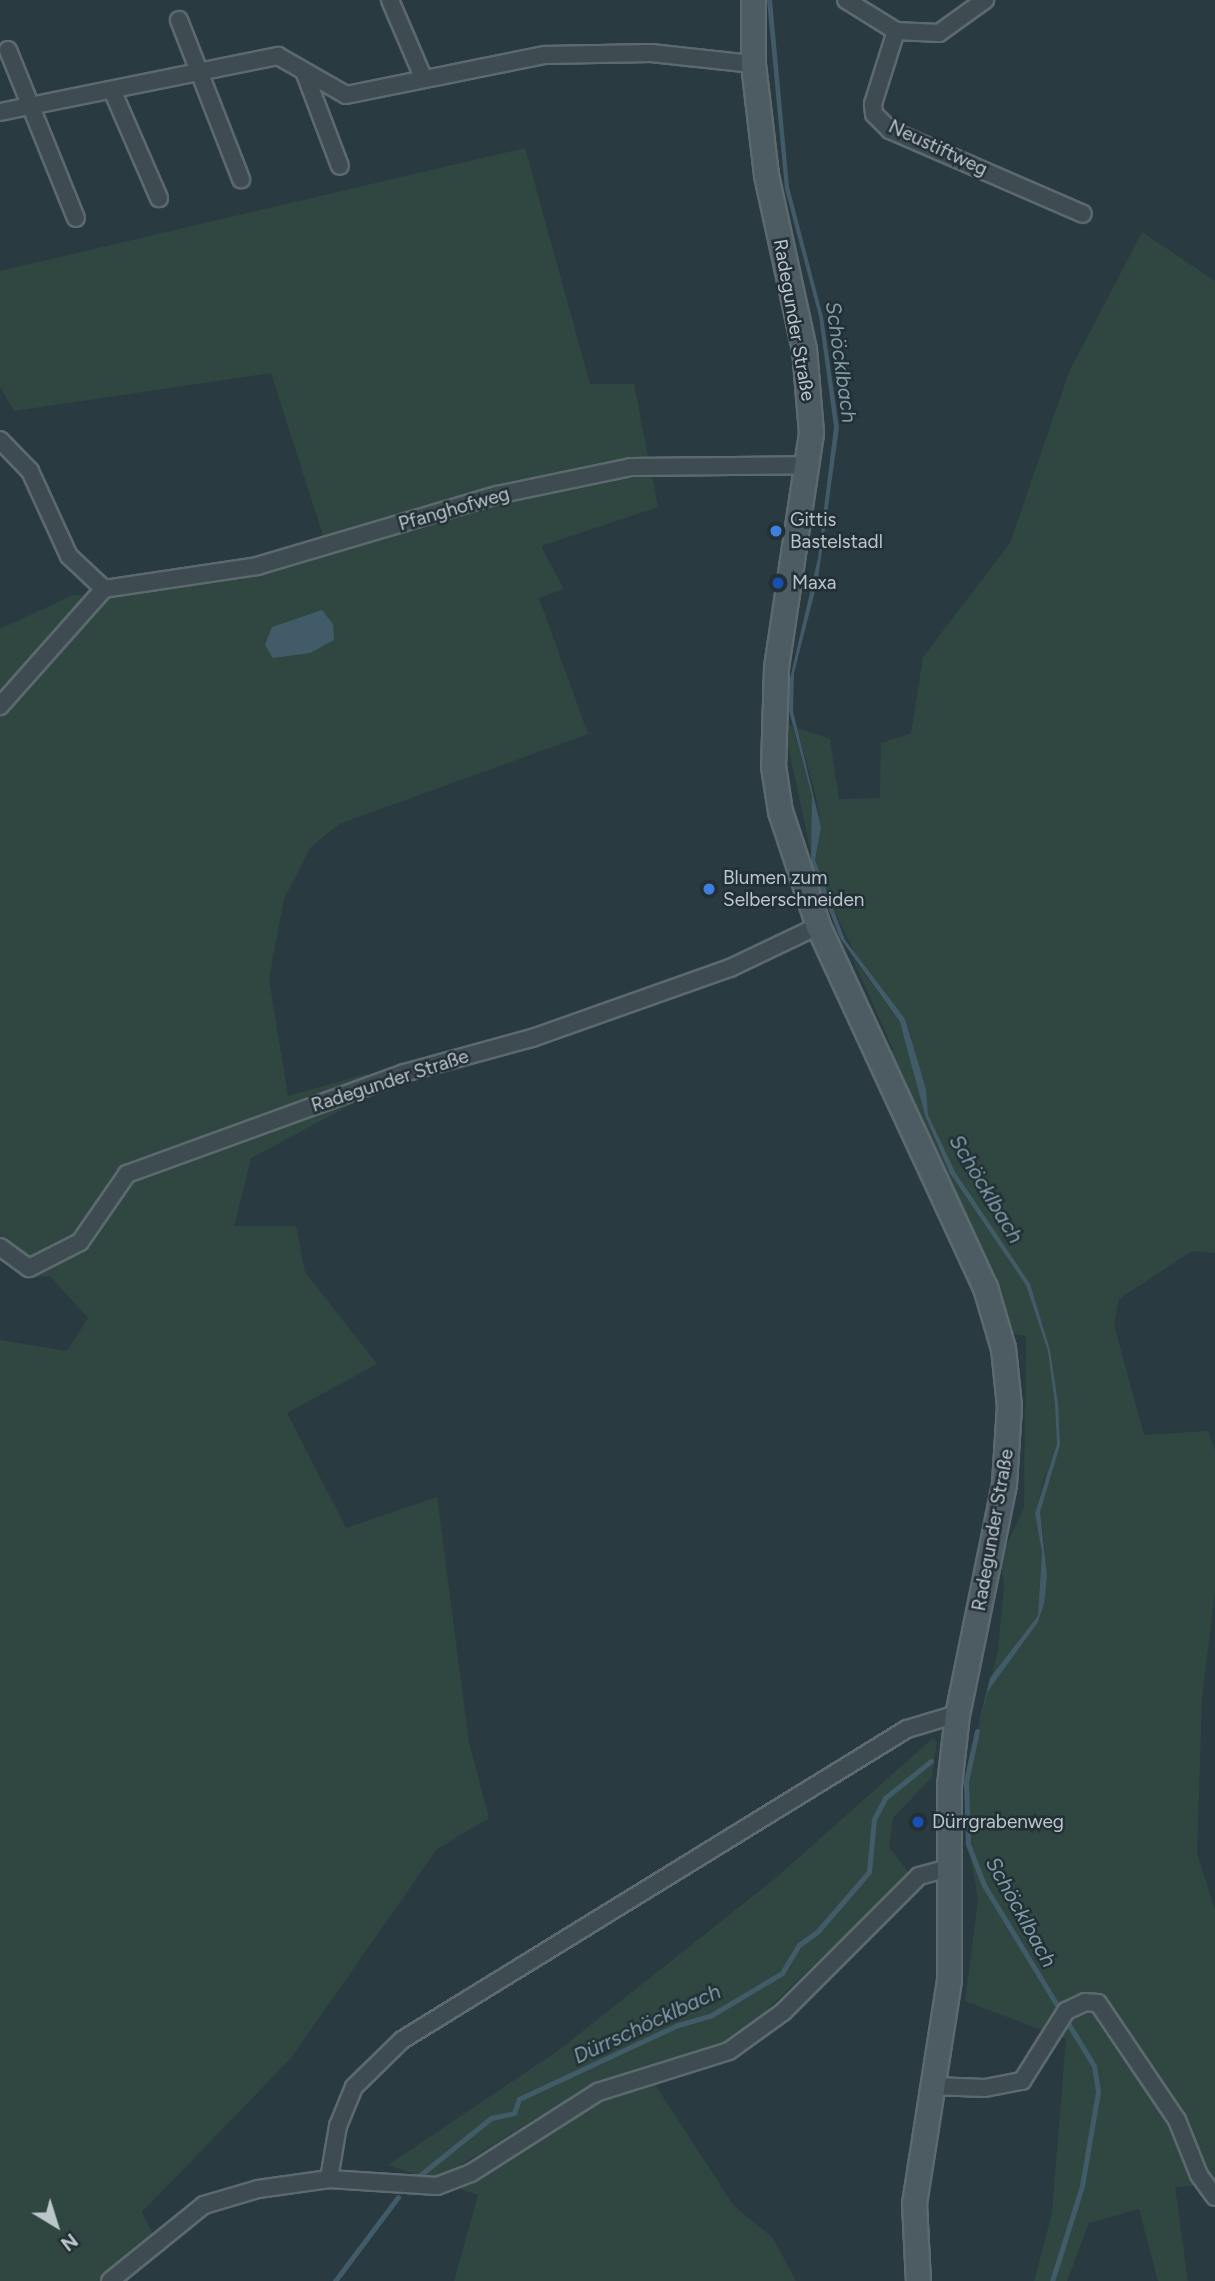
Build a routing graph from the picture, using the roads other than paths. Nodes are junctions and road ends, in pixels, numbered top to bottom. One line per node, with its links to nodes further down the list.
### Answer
1 (390, 0): 11 (street)
2 (753, 0): 8 (main road, Radegunder Straße)
3 (846, 0): 6 (street)
4 (985, 0): 6 (street)
5 (179, 20): 9 (street)
6 (896, 32): 18 (street, Neustiftweg)
7 (8, 51): 13 (street)
8 (753, 64): 11 (street); 21 (main road, Radegunder Straße)
9 (198, 73): 10 (street); 12 (street); 16 (street)
10 (305, 74): 11 (street); 15 (street)
11 (423, 77)
12 (112, 90): 13 (street); 17 (street)
13 (30, 106): 14 (street); 19 (street)
14 (0, 113)
15 (340, 166)
16 (241, 179)
17 (159, 198)
18 (1083, 214)
19 (76, 218)
20 (0, 440): 22 (street)
21 (809, 466): 22 (street, Pfanghofweg); 24 (main road, Radegunder Straße)
22 (104, 589): 23 (street)
23 (0, 706)
24 (818, 926): 25 (street, Radegunder Straße); 26 (main road, Radegunder Straße)
25 (0, 1247)
26 (957, 1714): 27 (main road, Radegunder Straße); 29 (street)
27 (948, 1868): 28 (main road, Radegunder Straße); 29 (street)
28 (933, 2086): 30 (street); 32 (main road, Radegunder Straße)
29 (329, 2179): 31 (street)
30 (1215, 2197)
31 (110, 2281)
32 (918, 2281)

